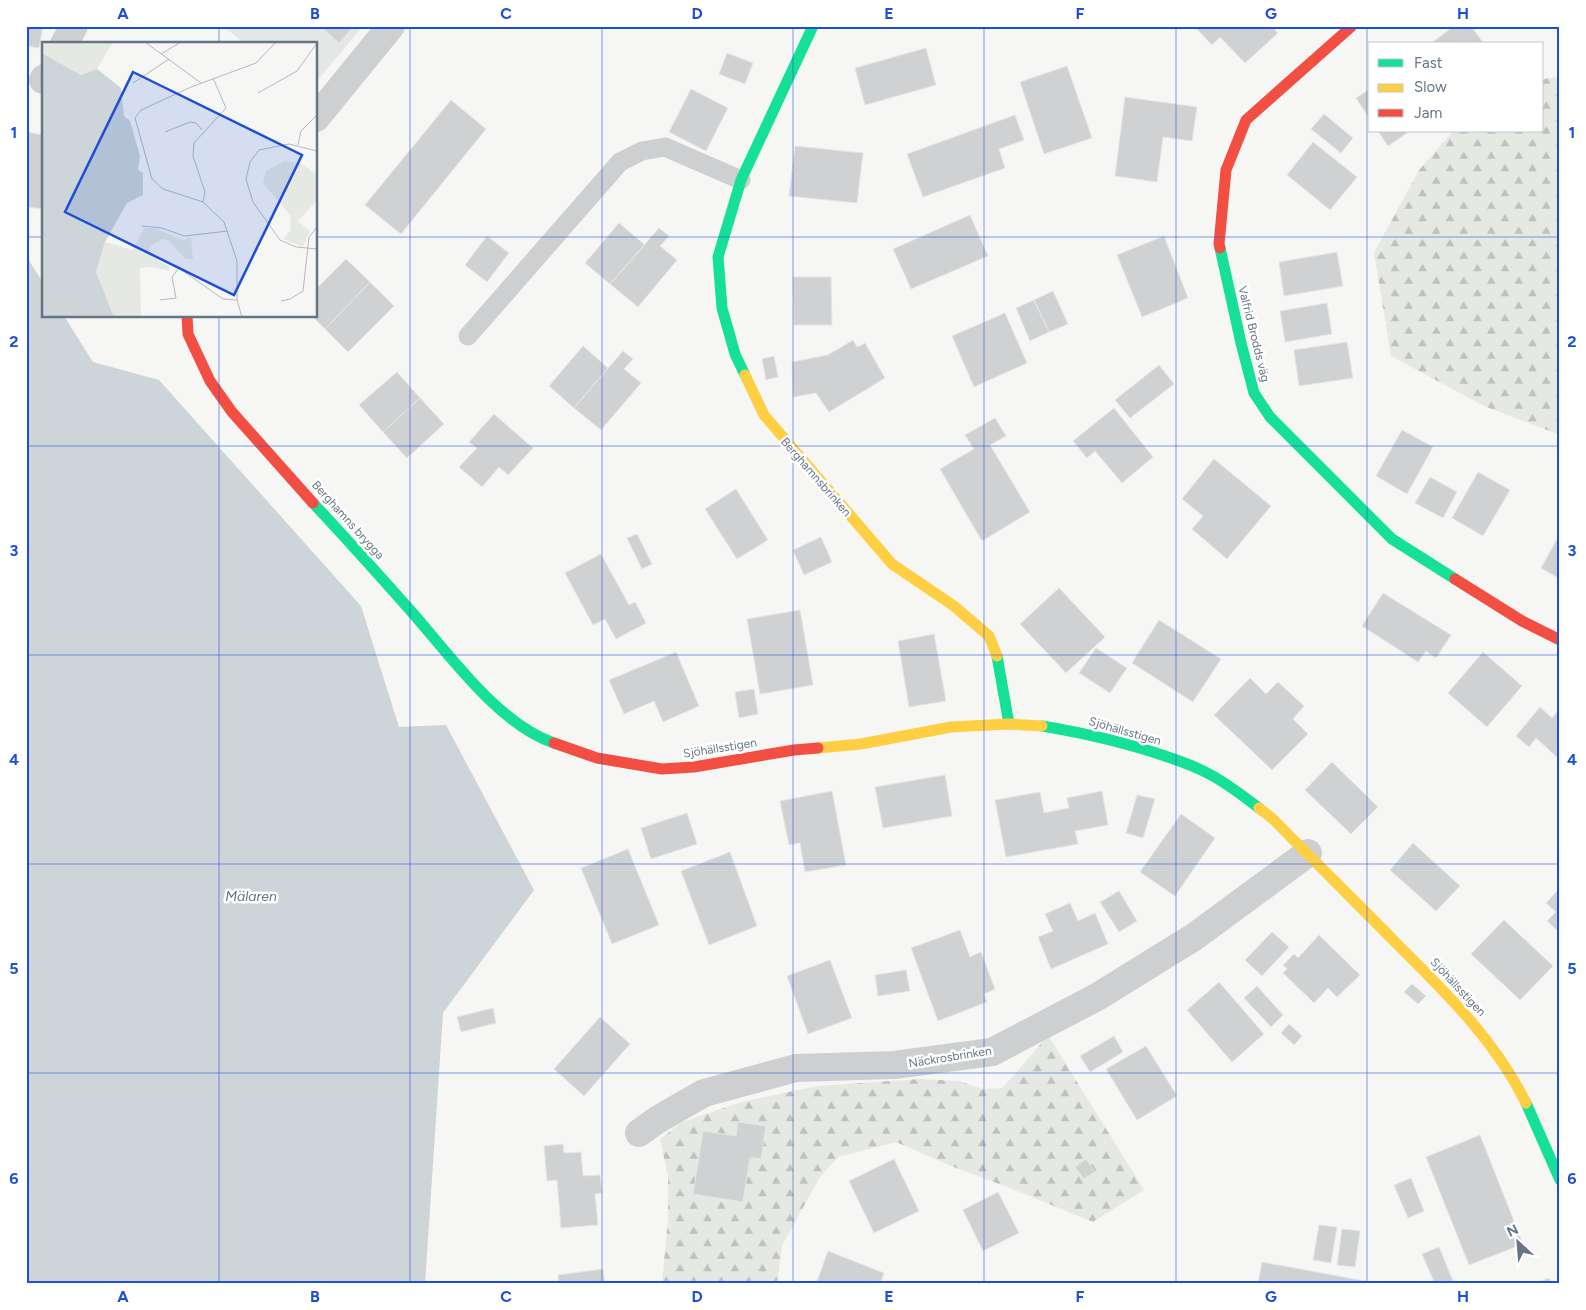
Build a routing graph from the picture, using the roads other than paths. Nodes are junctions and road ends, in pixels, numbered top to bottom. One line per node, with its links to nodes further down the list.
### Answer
1 (74, 26): 5 (street)
2 (391, 26): 6 (street)
3 (813, 26): 7 (street, Berghamnsbrinken)
4 (1352, 26): 10 (street, Valfrid Brodds väg)
5 (65, 42)
6 (318, 116)
7 (741, 180): 9 (lane); 12 (street, Berghamnsbrinken)
8 (187, 318): 11 (street, Berghamns brygga)
9 (468, 336)
10 (1560, 640)
11 (503, 712): 12 (street, Sjöhällsstigen)
12 (1010, 724): 13 (street, Sjöhällsstigen)
13 (1308, 853): 14 (street, Näckrosbrinken); 15 (street, Sjöhällsstigen)
14 (640, 1133)
15 (1560, 1180)

